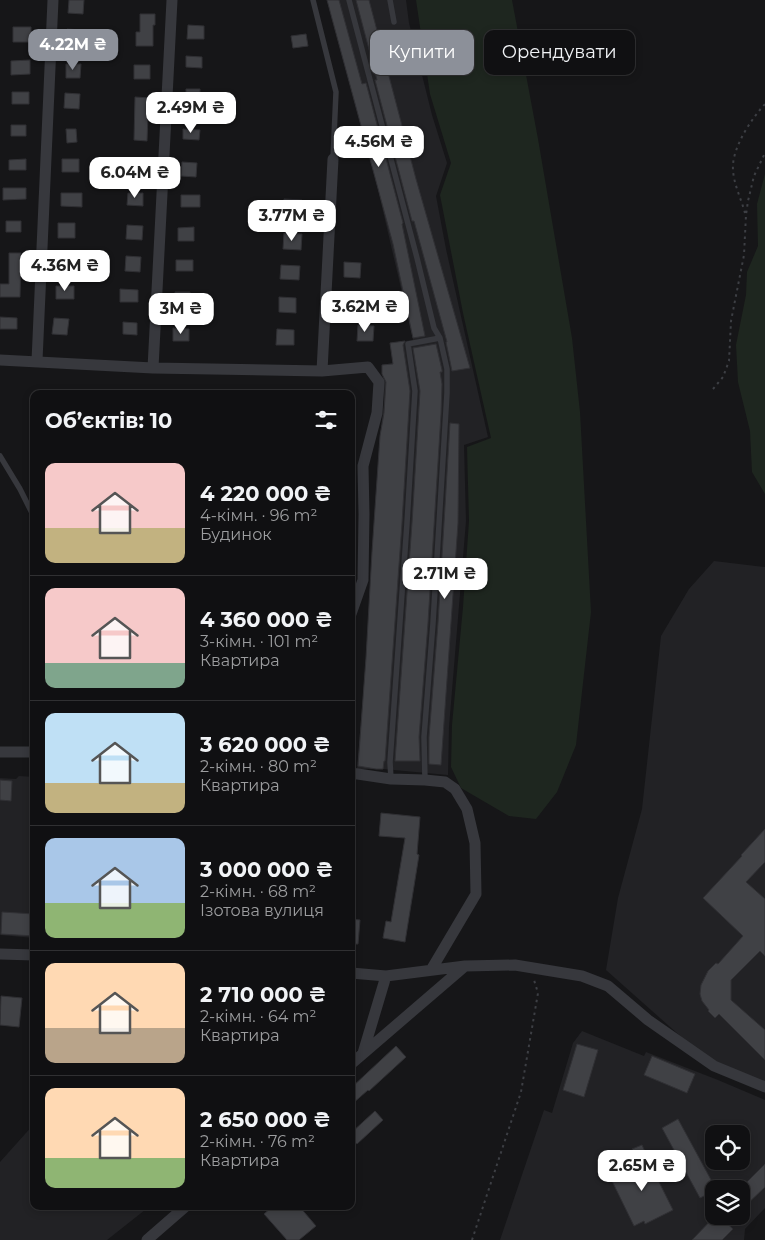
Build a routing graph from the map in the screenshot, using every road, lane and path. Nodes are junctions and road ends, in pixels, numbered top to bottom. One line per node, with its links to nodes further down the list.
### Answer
1 (53, 0): 13 (street)
2 (172, 0): 14 (street)
3 (313, 0): 9 (lane)
4 (349, 0): 11 (lane)
5 (390, 0): 6 (lane)
6 (394, 22)
7 (765, 104): 10 (path)
8 (765, 152): 10 (path)
9 (333, 159): 15 (street)
10 (746, 215): 16 (path)
11 (440, 338): 23 (lane); 24 (lane)
12 (0, 360): 13 (street)
13 (37, 361): 14 (street)
14 (153, 368): 15 (street)
15 (322, 371): 19 (street)
16 (713, 389)
17 (0, 456): 18 (lane)
18 (30, 509)
19 (355, 603)
20 (0, 752): 21 (street)
21 (30, 752)
22 (355, 774): 23 (street)
23 (391, 779): 24 (street)
24 (424, 780): 29 (street)
25 (0, 954): 26 (street)
26 (30, 955)
27 (465, 966): 28 (street); 29 (street); 32 (street)
28 (530, 968): 34 (street); 37 (path)
29 (430, 970): 31 (street)
30 (355, 973): 31 (street)
31 (386, 976): 32 (street)
32 (363, 1054): 33 (street)
33 (355, 1061)
34 (765, 1088)
35 (181, 1210): 36 (street)
36 (147, 1240)
37 (472, 1240)

